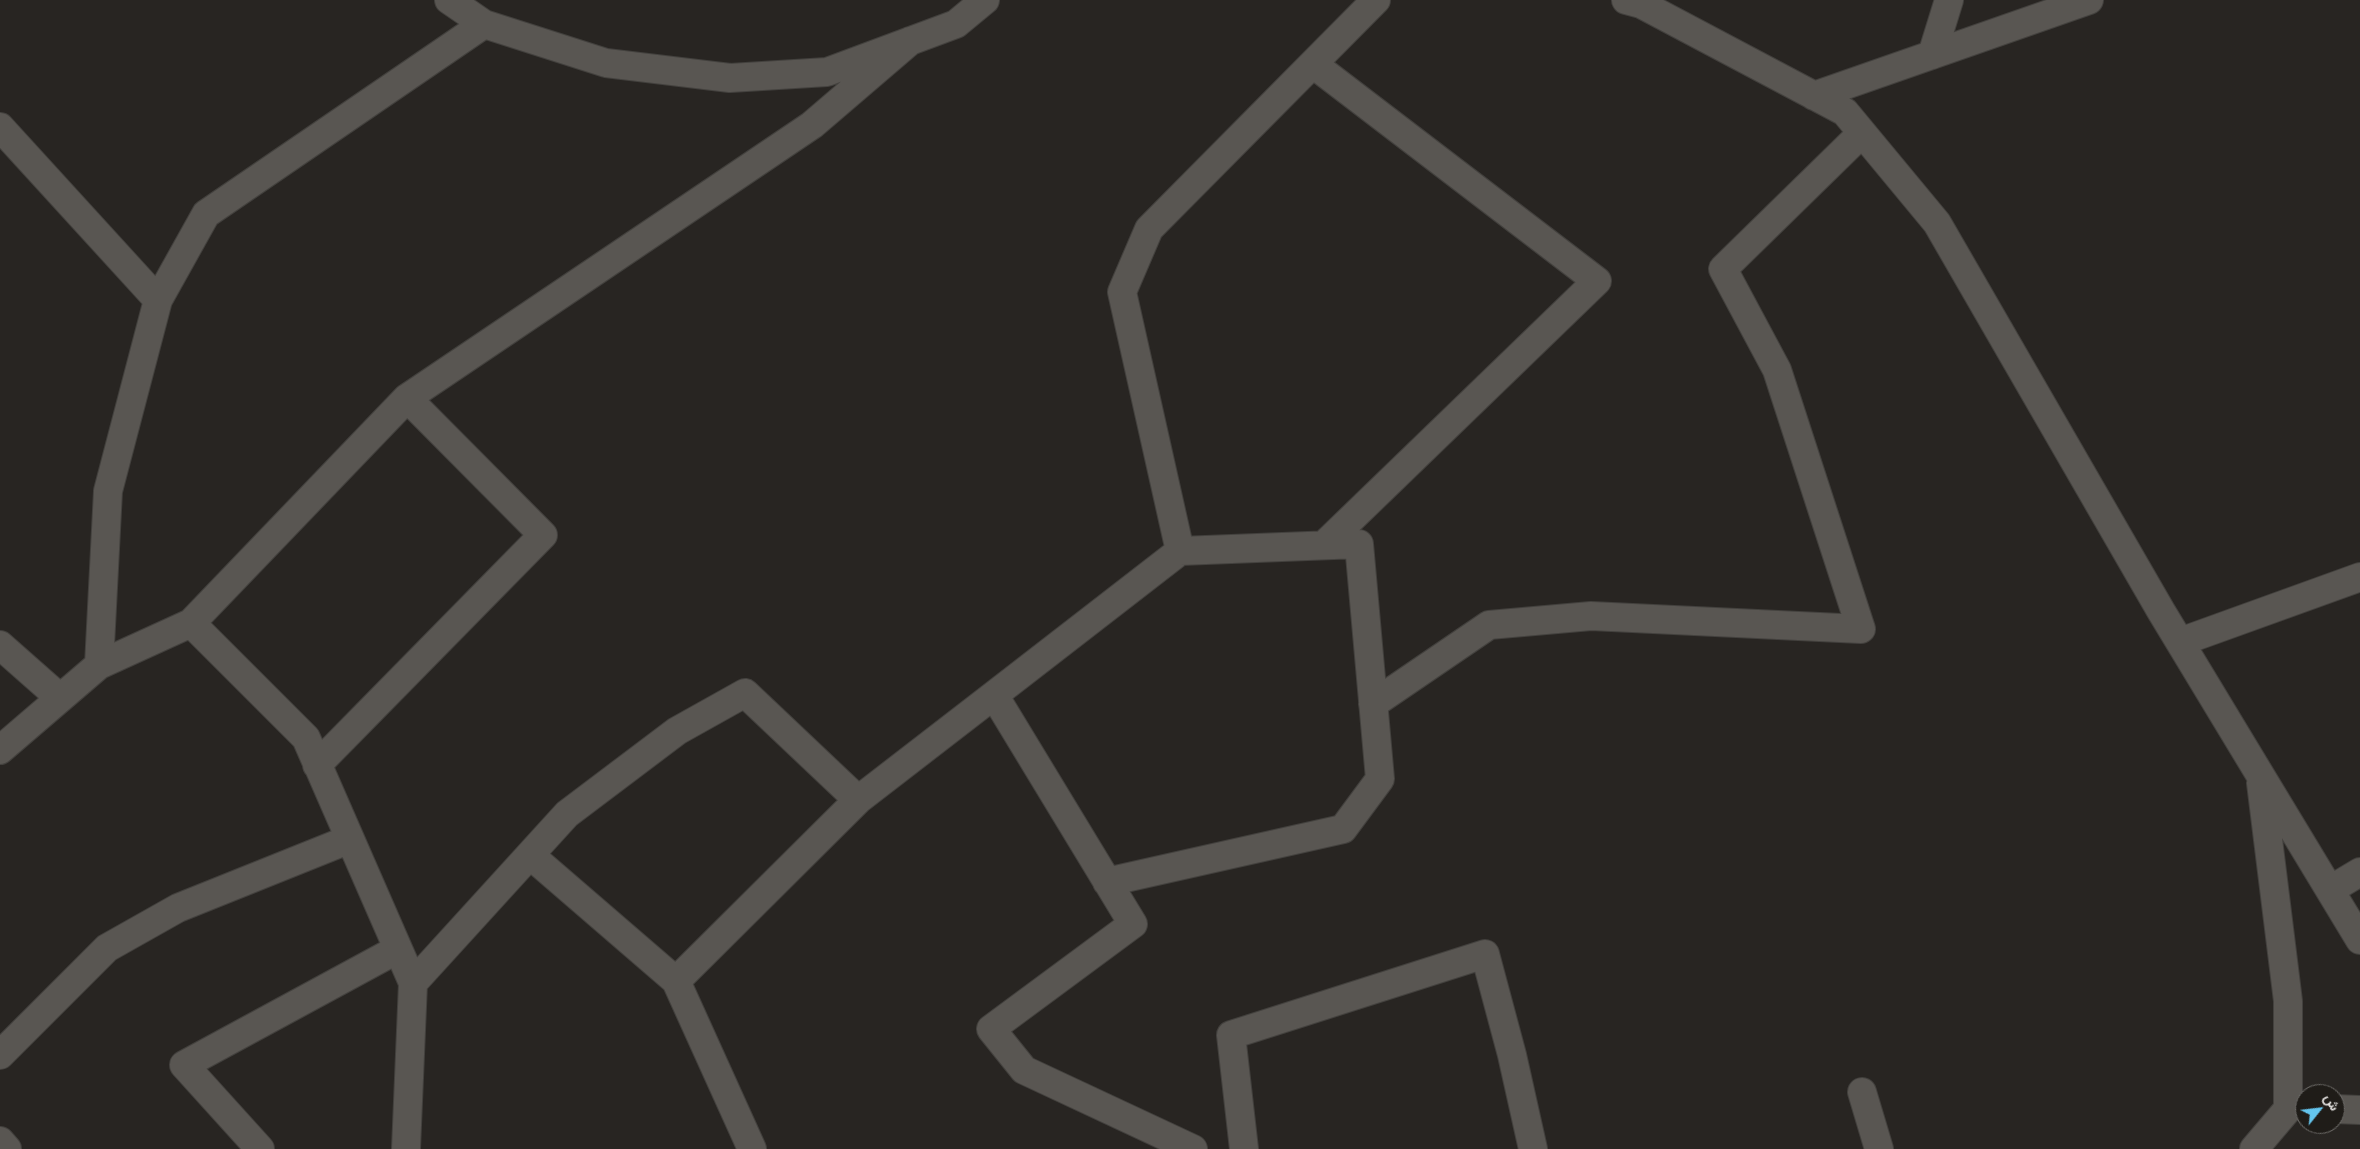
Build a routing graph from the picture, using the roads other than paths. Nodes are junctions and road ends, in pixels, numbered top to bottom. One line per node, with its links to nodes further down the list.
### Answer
1 (449, 0): 7 (street)
2 (985, 0): 8 (street)
3 (1376, 0): 10 (street)
4 (1626, 0): 11 (street)
5 (1949, 0): 9 (street)
6 (2089, 0): 9 (street)
7 (484, 24): 8 (street); 14 (street)
8 (910, 41): 15 (street)
9 (1932, 55): 11 (street)
10 (1313, 64): 16 (street); 17 (street)
11 (1814, 96): 13 (street)
12 (0, 127): 14 (street)
13 (1862, 133): 20 (street); 25 (street)
14 (158, 300): 22 (street)
15 (407, 398): 19 (street); 27 (street)
16 (1324, 545): 17 (street); 25 (street)
17 (1180, 551): 23 (street)
18 (2360, 577): 20 (street)
19 (191, 623): 22 (street); 27 (street)
20 (2180, 642): 28 (street)
21 (0, 645): 24 (street)
22 (98, 665): 24 (street)
23 (994, 695): 29 (street); 33 (street)
24 (60, 698): 26 (street)
25 (1373, 704): 33 (street)
26 (0, 750)
27 (317, 765): 30 (street)
28 (2260, 774): 34 (street); 41 (street)
29 (858, 800): 31 (street); 37 (street)
30 (350, 839): 36 (street); 39 (street)
31 (530, 855): 37 (street); 38 (street)
32 (2360, 872): 34 (street)
33 (1107, 882): 50 (street)
34 (2330, 890): 35 (street)
35 (2360, 940)
36 (398, 949): 38 (street); 47 (street)
37 (676, 981): 49 (street)
38 (413, 983): 48 (street)
39 (0, 1055)
40 (1862, 1092): 53 (street)
41 (2295, 1096)
42 (2345, 1109): 44 (street)
43 (2295, 1110): 54 (street)
44 (2360, 1110)
45 (0, 1141): 46 (street)
46 (7, 1149)
47 (260, 1149)
48 (406, 1149)
49 (752, 1149)
50 (1193, 1149)
51 (1244, 1149): 52 (street)
52 (1533, 1149)
53 (1879, 1149)
54 (2254, 1149)

